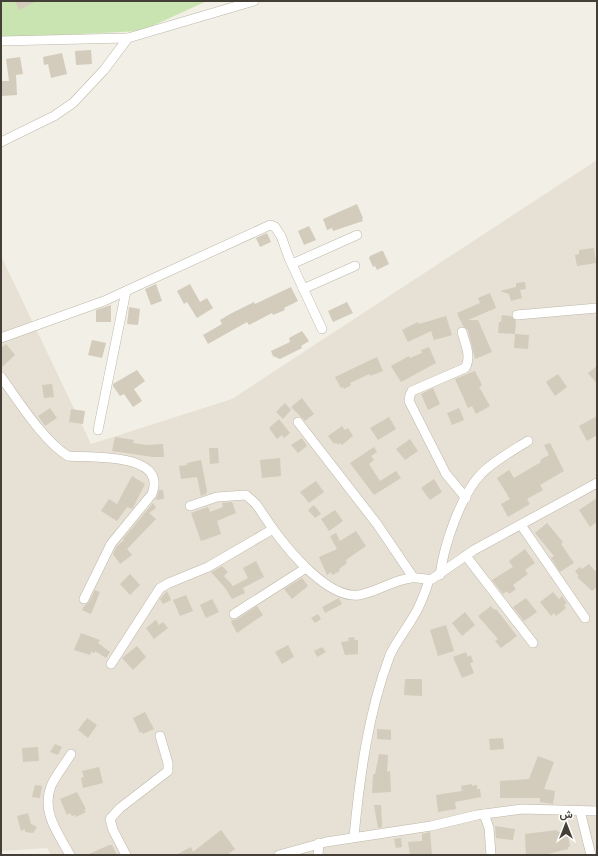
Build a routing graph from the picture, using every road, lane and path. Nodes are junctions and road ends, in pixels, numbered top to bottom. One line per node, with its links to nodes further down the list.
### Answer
1 (254, 1): 2 (street)
2 (128, 38): 3 (street); 4 (street)
3 (1, 41)
4 (1, 142)
5 (357, 235): 6 (street)
6 (292, 264): 8 (street); 9 (street)
7 (355, 266): 8 (street)
8 (304, 289): 12 (street)
9 (126, 291): 14 (street); 17 (street)
10 (597, 308): 11 (street)
11 (517, 315)
12 (322, 328)
13 (462, 332): 20 (street)
14 (1, 338)
15 (1, 377): 29 (street)
16 (298, 422): 27 (street)
17 (98, 430)
18 (528, 441): 20 (street)
19 (597, 483): 22 (street)
20 (466, 498): 26 (street)
21 (190, 506): 23 (street)
22 (521, 526): 24 (street); 31 (street)
23 (273, 529): 25 (street); 33 (street)
24 (466, 556): 26 (street); 32 (street)
25 (306, 568): 27 (street); 30 (street)
26 (440, 575): 28 (street)
27 (413, 577): 28 (street)
28 (429, 580): 39 (street)
29 (84, 599)
30 (234, 614)
31 (585, 618)
32 (533, 643)
33 (111, 664)
34 (160, 736): 42 (street)
35 (71, 754): 41 (street)
36 (580, 811): 37 (street); 38 (street); 46 (street)
37 (597, 811)
38 (484, 814): 39 (street); 45 (street)
39 (354, 836): 40 (street)
40 (319, 844): 43 (street); 44 (street)
41 (70, 855)
42 (126, 855)
43 (279, 855)
44 (318, 855)
45 (491, 855)
46 (590, 855)

